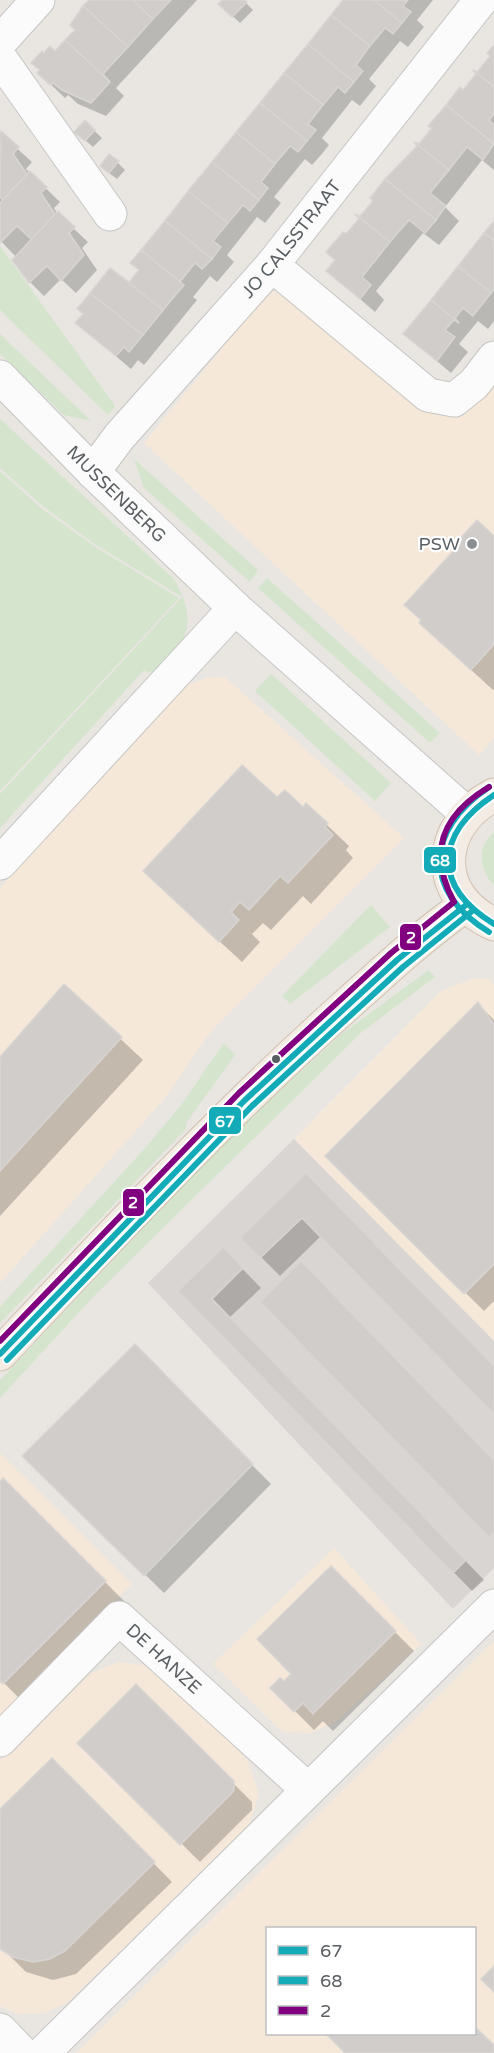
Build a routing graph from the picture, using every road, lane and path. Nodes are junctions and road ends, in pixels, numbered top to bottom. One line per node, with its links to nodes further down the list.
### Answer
1 (38, 0): 3 (street)
2 (481, 0): 6 (street, JO CALSSTRAAT)
3 (0, 42)
4 (0, 58): 5 (street)
5 (110, 214)
6 (272, 265): 7 (street); 9 (street, JO CALSSTRAAT)
7 (494, 358)
8 (0, 377): 9 (street, MUSSENBERG)
9 (93, 472): 10 (street, MUSSENBERG)
10 (235, 608): 12 (street, MUSSENBERG); 13 (street)
11 (494, 795): 12 (main road)
12 (466, 813): 14 (main road)
13 (0, 863)
14 (466, 905): 15 (main road); 16 (main road)
15 (494, 924)
16 (0, 1354)
17 (494, 1606): 19 (street)
18 (0, 1740): 19 (street, DE HANZE)
19 (307, 1790): 22 (street)
20 (0, 2030): 21 (street)
21 (22, 2053)
22 (43, 2053)

